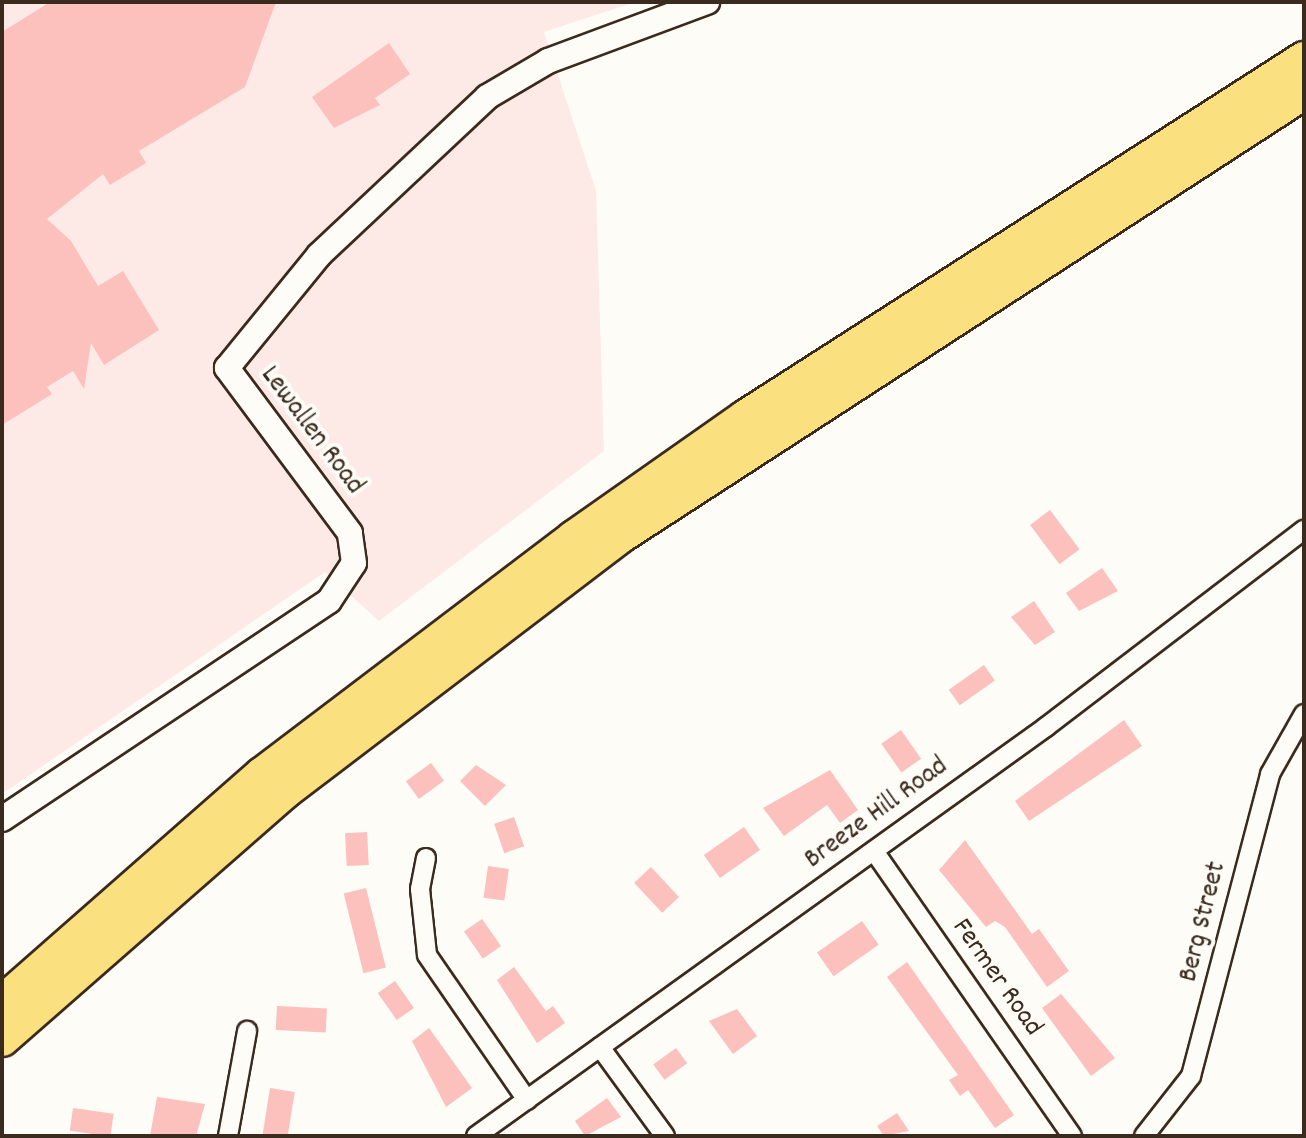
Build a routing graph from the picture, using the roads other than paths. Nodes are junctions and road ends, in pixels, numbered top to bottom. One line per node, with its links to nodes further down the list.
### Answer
1 (707, 2): 6 (street, Lewallen Road)
2 (1304, 59): 9 (highway)
3 (1304, 92): 11 (highway)
4 (1304, 530): 7 (street, Breeze Hill Road)
5 (1304, 714): 18 (street, Berg Street)
6 (2, 819)
7 (874, 851): 12 (street, Breeze Hill Road); 17 (street, Fermer Road)
8 (426, 858): 13 (street)
9 (2, 1003)
10 (247, 1031): 14 (street)
11 (2, 1039)
12 (600, 1047): 13 (street, Breeze Hill Road); 16 (street)
13 (527, 1100): 15 (street, Breeze Hill Road)
14 (228, 1136)
15 (476, 1136)
16 (665, 1136)
17 (1072, 1136)
18 (1144, 1136)

